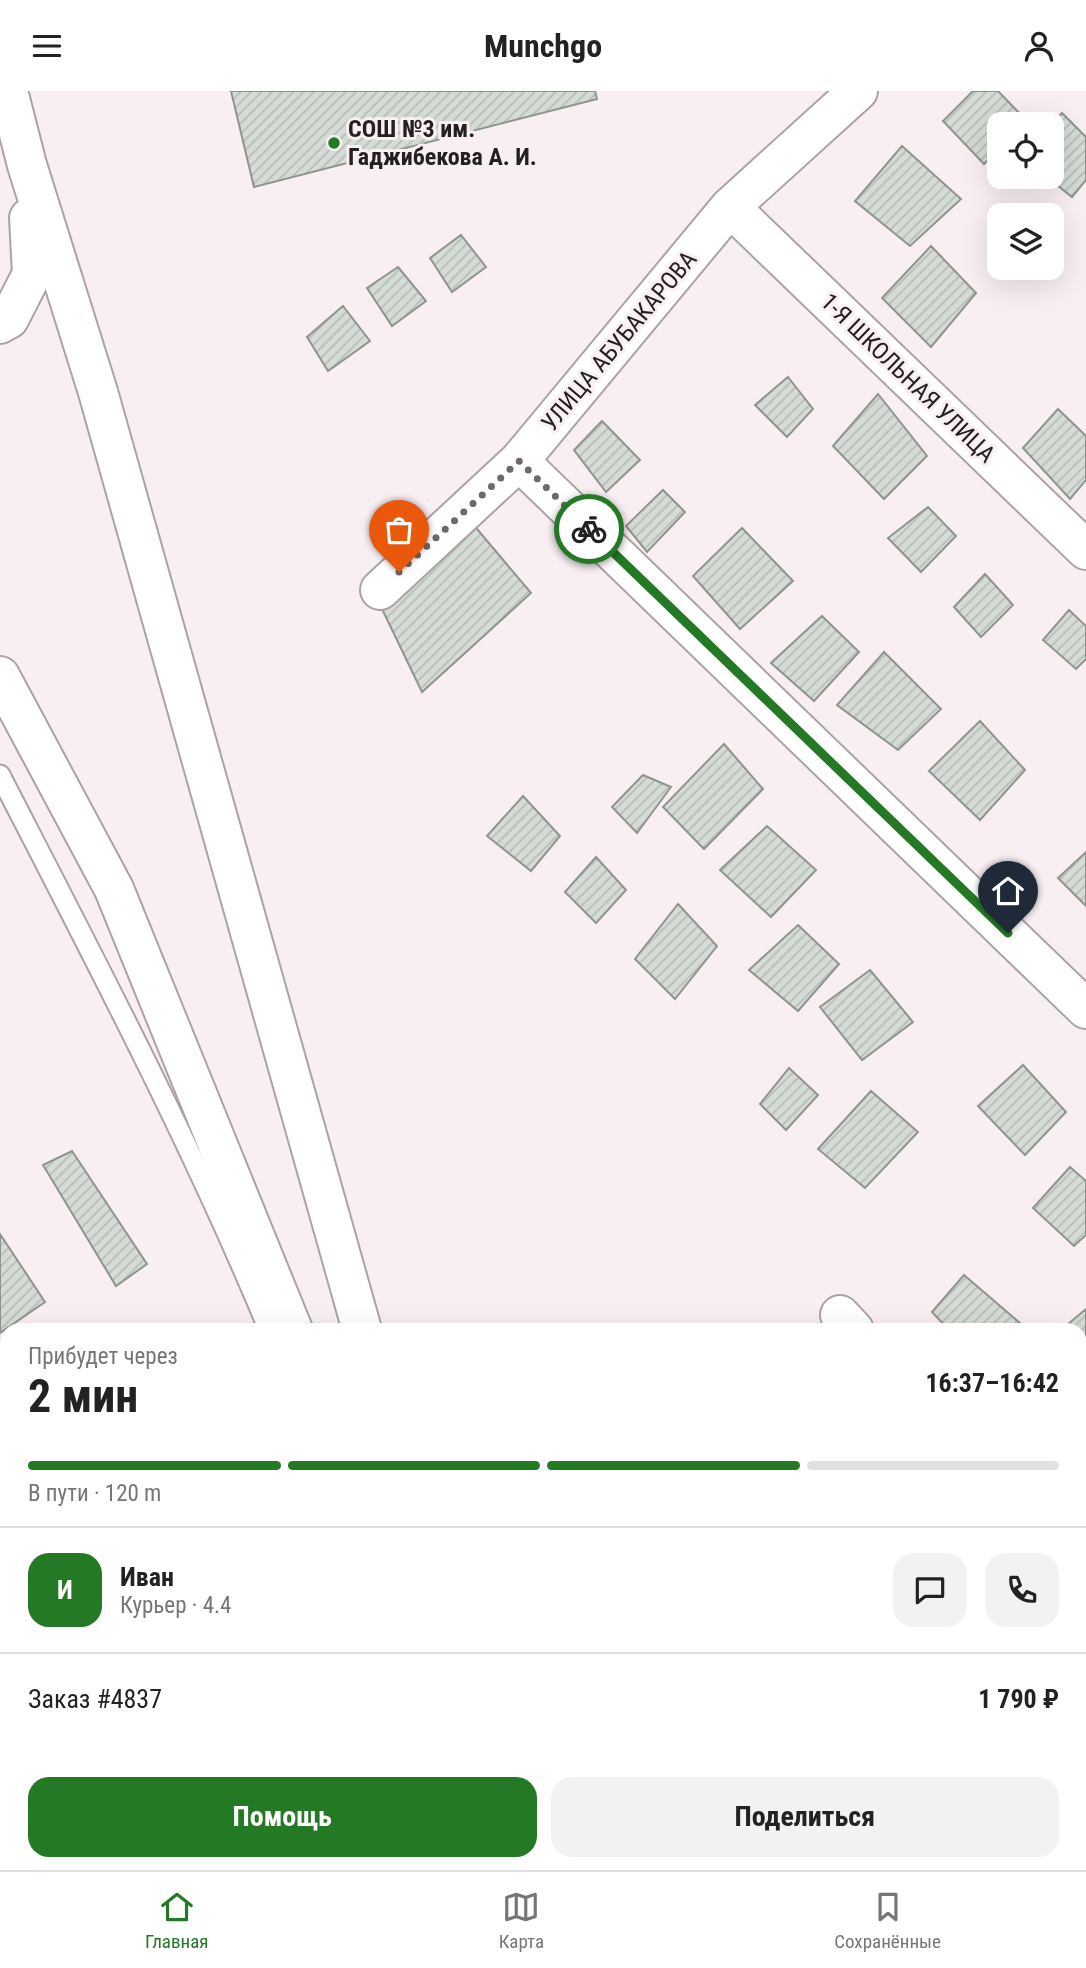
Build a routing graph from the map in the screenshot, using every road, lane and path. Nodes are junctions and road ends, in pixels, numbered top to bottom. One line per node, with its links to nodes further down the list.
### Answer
1 (8, 91): 3 (main road)
2 (858, 91): 4 (main road, УЛИЦА АБУБАКАРОВА)
3 (27, 165): 5 (main road); 14 (main road)
4 (730, 207): 6 (main road, УЛИЦА АБУБАКАРОВА); 7 (main road, 1-Я ШКОЛЬНАЯ УЛИЦА)
5 (0, 324)
6 (519, 461): 8 (main road, УЛИЦА АБУБАКАРОВА); 11 (main road)
7 (1086, 550)
8 (380, 590)
9 (0, 676): 13 (main road)
10 (0, 775): 12 (lane)
11 (1086, 1009)
12 (266, 1323)
13 (290, 1323)
14 (360, 1323)

